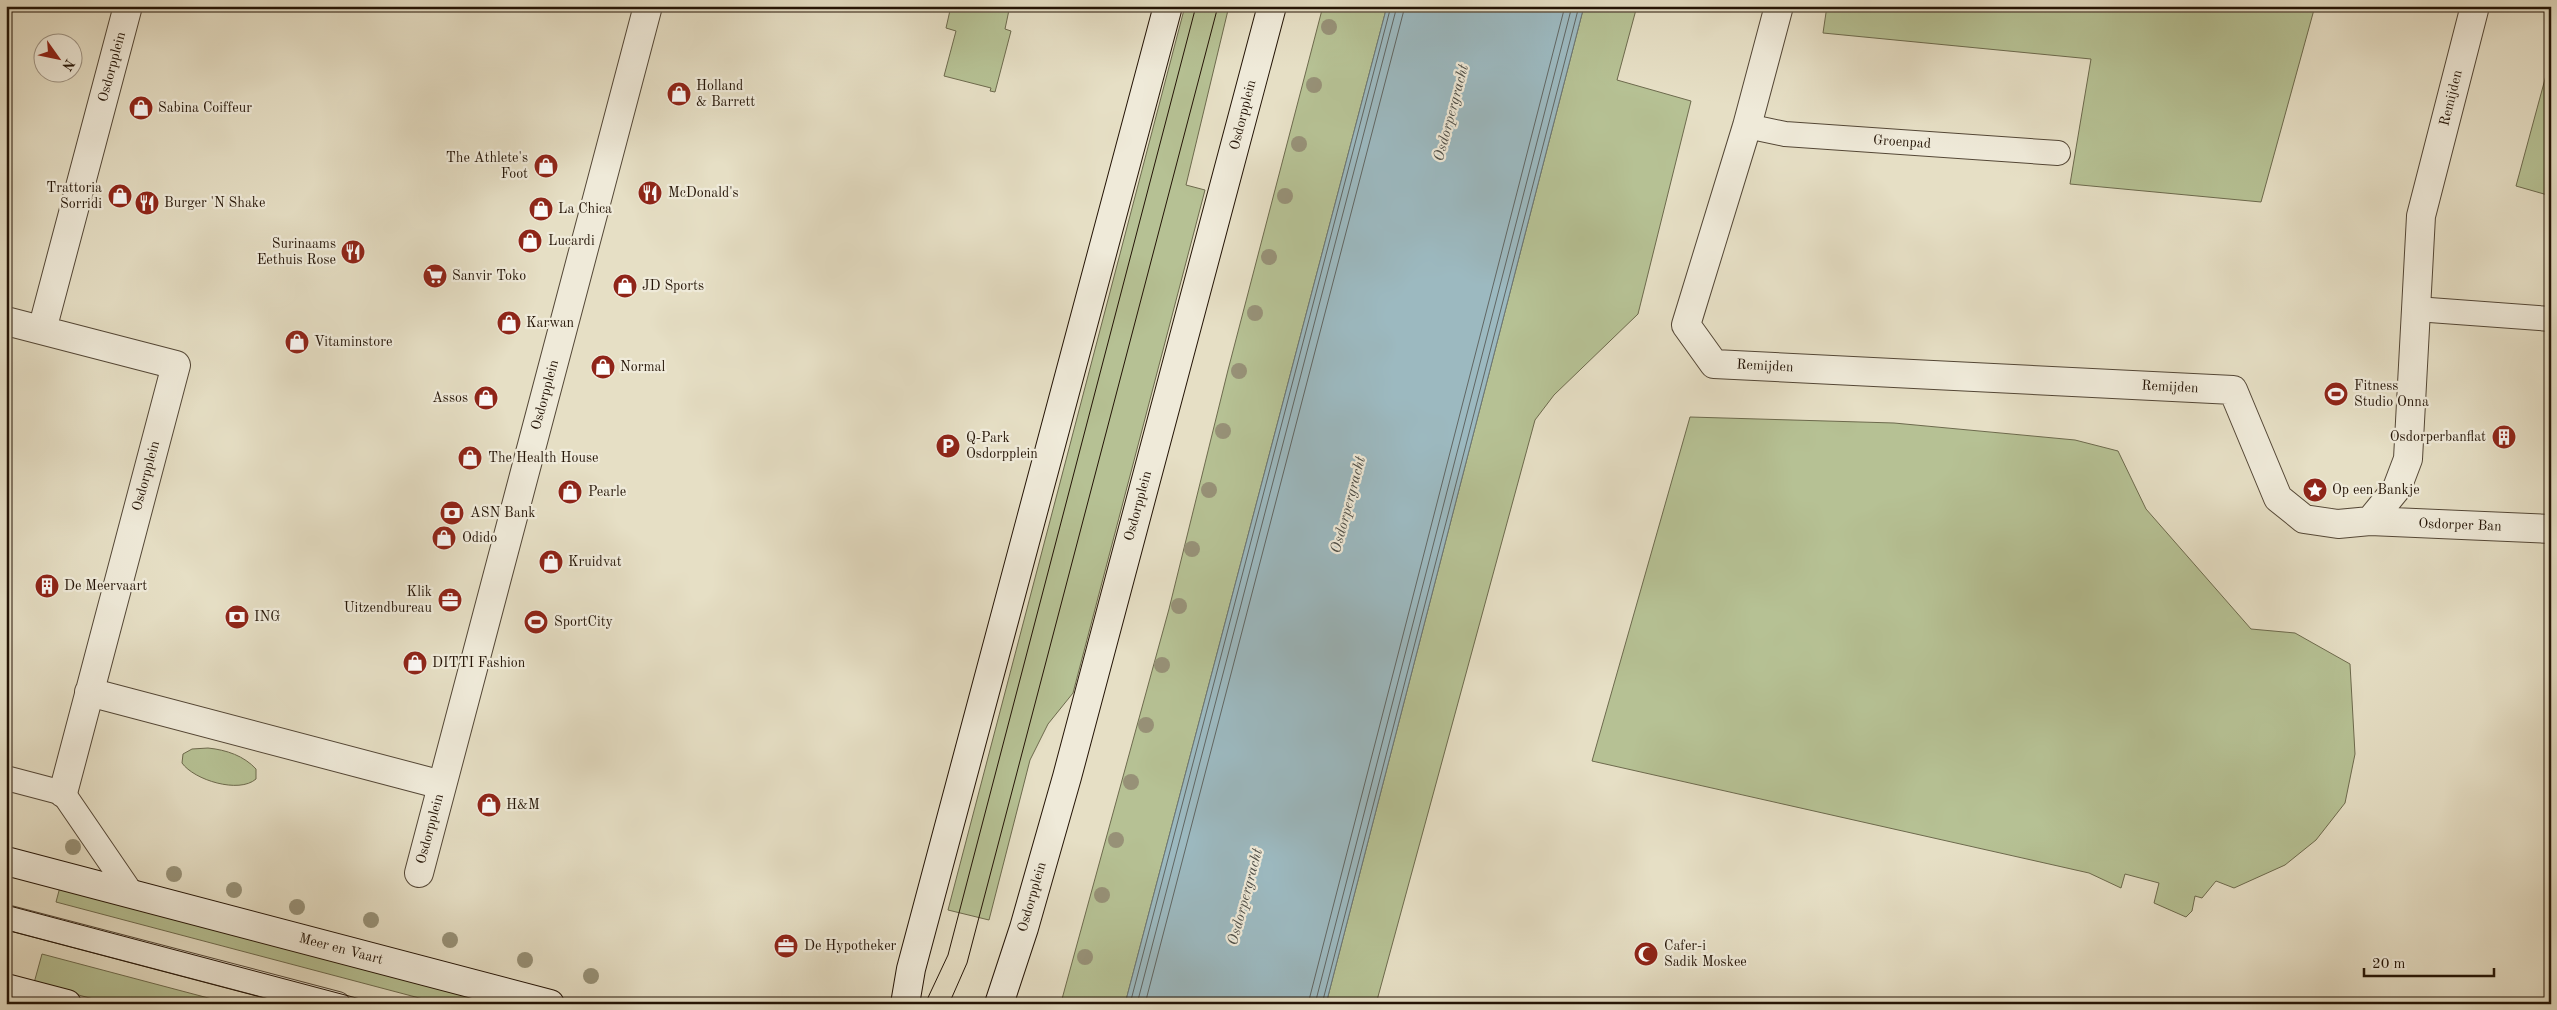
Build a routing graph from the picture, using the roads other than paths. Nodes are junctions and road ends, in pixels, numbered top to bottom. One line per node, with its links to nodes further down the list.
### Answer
1 (128, 6): 12 (street, Osdorpplein)
2 (648, 6): 17 (street, Osdorpplein)
3 (1168, 6): 23 (street)
4 (1272, 6): 30 (street, Osdorpplein)
5 (1778, 6): 7 (street)
6 (2475, 6): 9 (street, Remijden)
7 (1747, 126): 8 (lane, Groenpad); 13 (street, Remijden)
8 (2058, 153)
9 (2416, 309): 10 (lane); 13 (street, Remijden)
10 (2551, 319)
11 (6, 321): 12 (street, Osdorpplein)
12 (42, 330): 15 (street, Osdorpplein)
13 (2370, 521): 14 (street, Osdorper Ban)
14 (2551, 529)
15 (89, 692): 17 (street, Osdorpplein); 18 (street, Osdorpplein)
16 (6, 778): 18 (lane)
17 (442, 785): 20 (street, Osdorpplein)
18 (63, 793): 21 (lane)
19 (6, 860): 21 (street, Meer en Vaart)
20 (419, 873)
21 (132, 894): 27 (street, Meer en Vaart)
22 (6, 917): 26 (lane)
23 (911, 969): 28 (street); 29 (street)
24 (6, 988): 25 (street)
25 (67, 1004)
26 (338, 1004)
27 (550, 1004)
28 (888, 1004)
29 (905, 1004)
30 (999, 1004)

